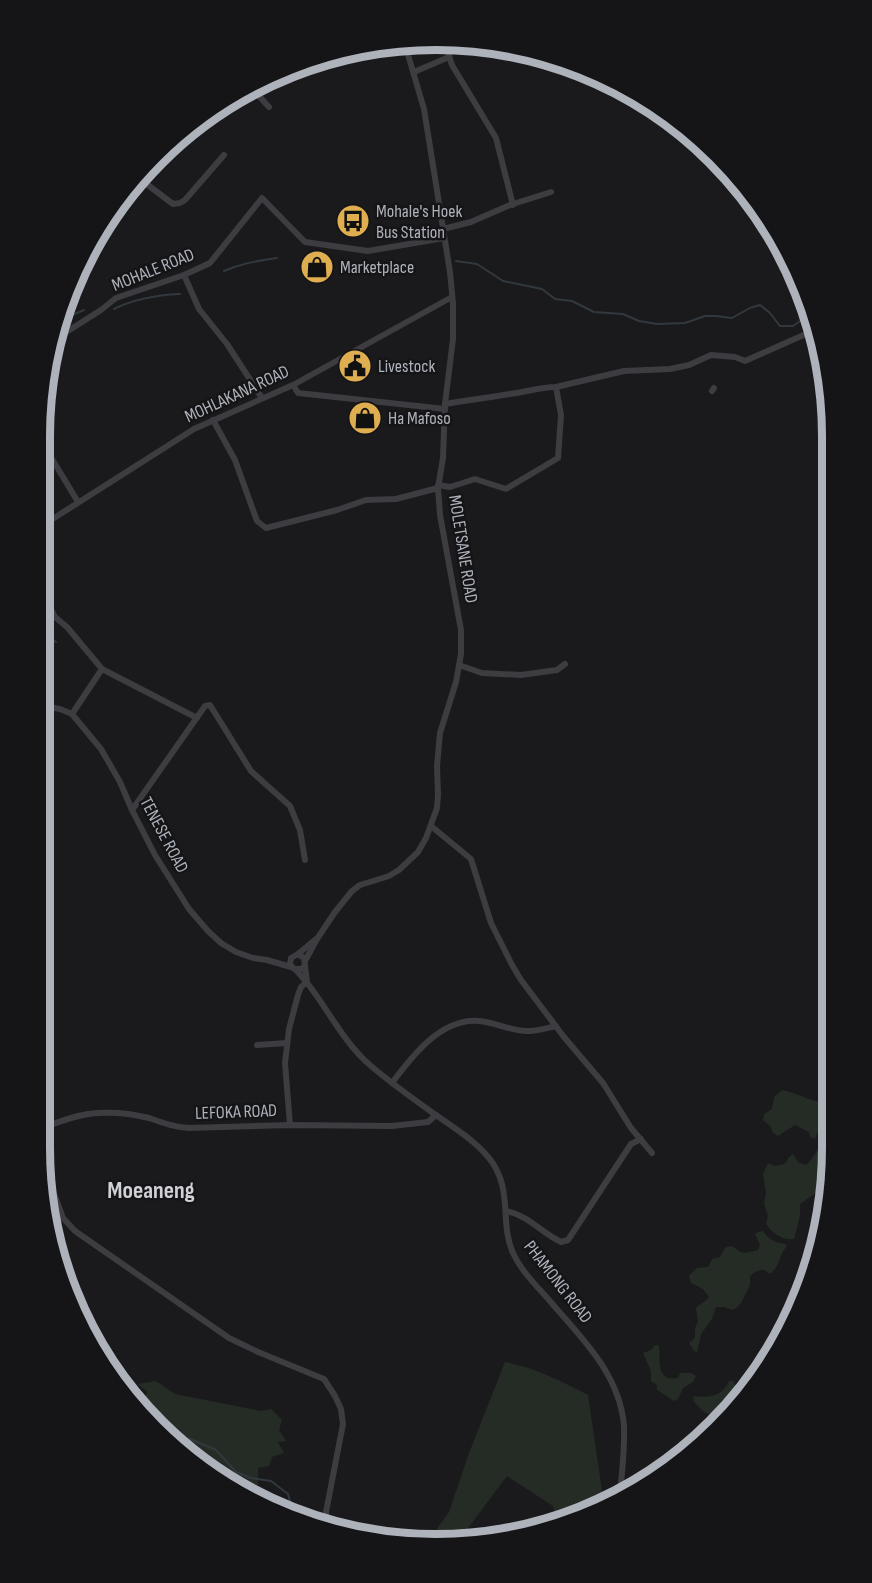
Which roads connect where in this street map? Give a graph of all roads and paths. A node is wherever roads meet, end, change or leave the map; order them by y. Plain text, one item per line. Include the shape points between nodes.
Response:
1 (407, 50) edge
2 (447, 50) edge
3 (449, 57) junction
4 (414, 72) junction
5 (257, 94) edge
6 (268, 106) dead end
7 (224, 155) dead end
8 (144, 182) edge
9 (551, 192) dead end
10 (513, 205) junction
11 (443, 229) junction
12 (444, 238) junction
13 (184, 275) junction
14 (452, 297) junction
15 (65, 330) edge
16 (808, 333) edge
17 (293, 385) junction
18 (556, 387) junction
19 (262, 398) junction
20 (445, 406) junction
21 (213, 420) junction
22 (50, 456) edge
23 (438, 486) junction
24 (78, 502) junction
25 (50, 520) edge
26 (50, 608) edge
27 (565, 664) dead end
28 (459, 665) junction
29 (102, 669) junction
30 (50, 707) edge
31 (72, 714) junction
32 (197, 718) junction
33 (132, 810) junction
34 (431, 825) junction
35 (305, 860) dead end
36 (317, 939) junction
37 (294, 956) junction
38 (278, 963) junction
39 (305, 963) junction
40 (293, 968) junction
41 (307, 982) junction
42 (556, 1026) junction
43 (287, 1042) junction
44 (257, 1045) dead end
45 (392, 1083) junction
46 (436, 1115) junction
47 (50, 1125) edge
48 (290, 1125) junction
49 (641, 1139) junction
50 (652, 1153) dead end
51 (52, 1188) edge
52 (506, 1211) junction
53 (620, 1487) edge
54 (327, 1517) edge

1 - 4 street, MOLETSANE ROAD
2 - 3 street
3 - 4 street
3 - 10 street via 496,138
4 - 11 street, MOLETSANE ROAD via 424,109
5 - 6 street
7 - 8 street via 180,203 173,204
9 - 10 street
10 - 11 street
11 - 12 street, MOLETSANE ROAD
12 - 13 street, MOHALE ROAD via 368,251 305,242 262,198 210,263
12 - 14 street, MOLETSANE ROAD
13 - 15 street, MOHALE ROAD via 116,298
13 - 19 street via 199,309
14 - 17 street, MOHLAKANA ROAD
14 - 20 street, MOLETSANE ROAD via 453,339
16 - 18 street via 745,361 711,355 690,365 624,371
17 - 19 street, MOHLAKANA ROAD
17 - 20 street via 298,393
18 - 20 street
18 - 23 street via 561,415 558,459 506,489 476,479 450,487
19 - 21 street, MOHLAKANA ROAD
20 - 23 street, MOLETSANE ROAD
21 - 23 street via 234,460 257,521 266,528 366,500 396,499
21 - 24 street, MOHLAKANA ROAD
22 - 24 street
23 - 28 street, MOLETSANE ROAD via 461,630
24 - 25 street, MOHLAKANA ROAD
26 - 29 street
27 - 28 street via 557,670 521,675 482,673
28 - 34 street, MOLETSANE ROAD via 440,733 438,795
29 - 31 street
29 - 32 street
30 - 31 street
31 - 33 street, TENESE ROAD via 101,749
32 - 33 street
32 - 35 street via 210,705 251,771 290,806 300,830
33 - 38 street, TENESE ROAD via 176,889 208,931 236,952
34 - 36 street, MOLETSANE ROAD via 408,863 388,876 356,888
34 - 42 street via 471,859 491,923 512,965
36 - 37 street, MOLETSANE ROAD
36 - 39 street, MOLETSANE ROAD
37 - 38 street
37 - 39 street via 303,956
37 - 40 street via 290,962
38 - 40 street, TENESE ROAD
39 - 40 street via 301,969
39 - 41 street, PHAMONG ROAD
40 - 41 street, PHAMONG ROAD
41 - 43 street via 298,995
41 - 45 street, PHAMONG ROAD via 357,1053
42 - 45 street via 526,1032 481,1021 458,1024 443,1030 419,1050
42 - 49 street via 603,1083
43 - 44 street
43 - 48 street
45 - 46 street, PHAMONG ROAD
46 - 48 street, LEFOKA ROAD via 428,1122 393,1126
46 - 52 street, PHAMONG ROAD via 489,1158 500,1176
47 - 48 street, LEFOKA ROAD via 73,1116 98,1113 147,1118 189,1128
49 - 50 street
49 - 52 street via 631,1144 568,1240 561,1242 528,1219
51 - 54 street via 63,1218 75,1231 229,1338 324,1379 341,1409 343,1424
52 - 53 street, PHAMONG ROAD via 509,1241 517,1260 594,1352 614,1385 624,1428

